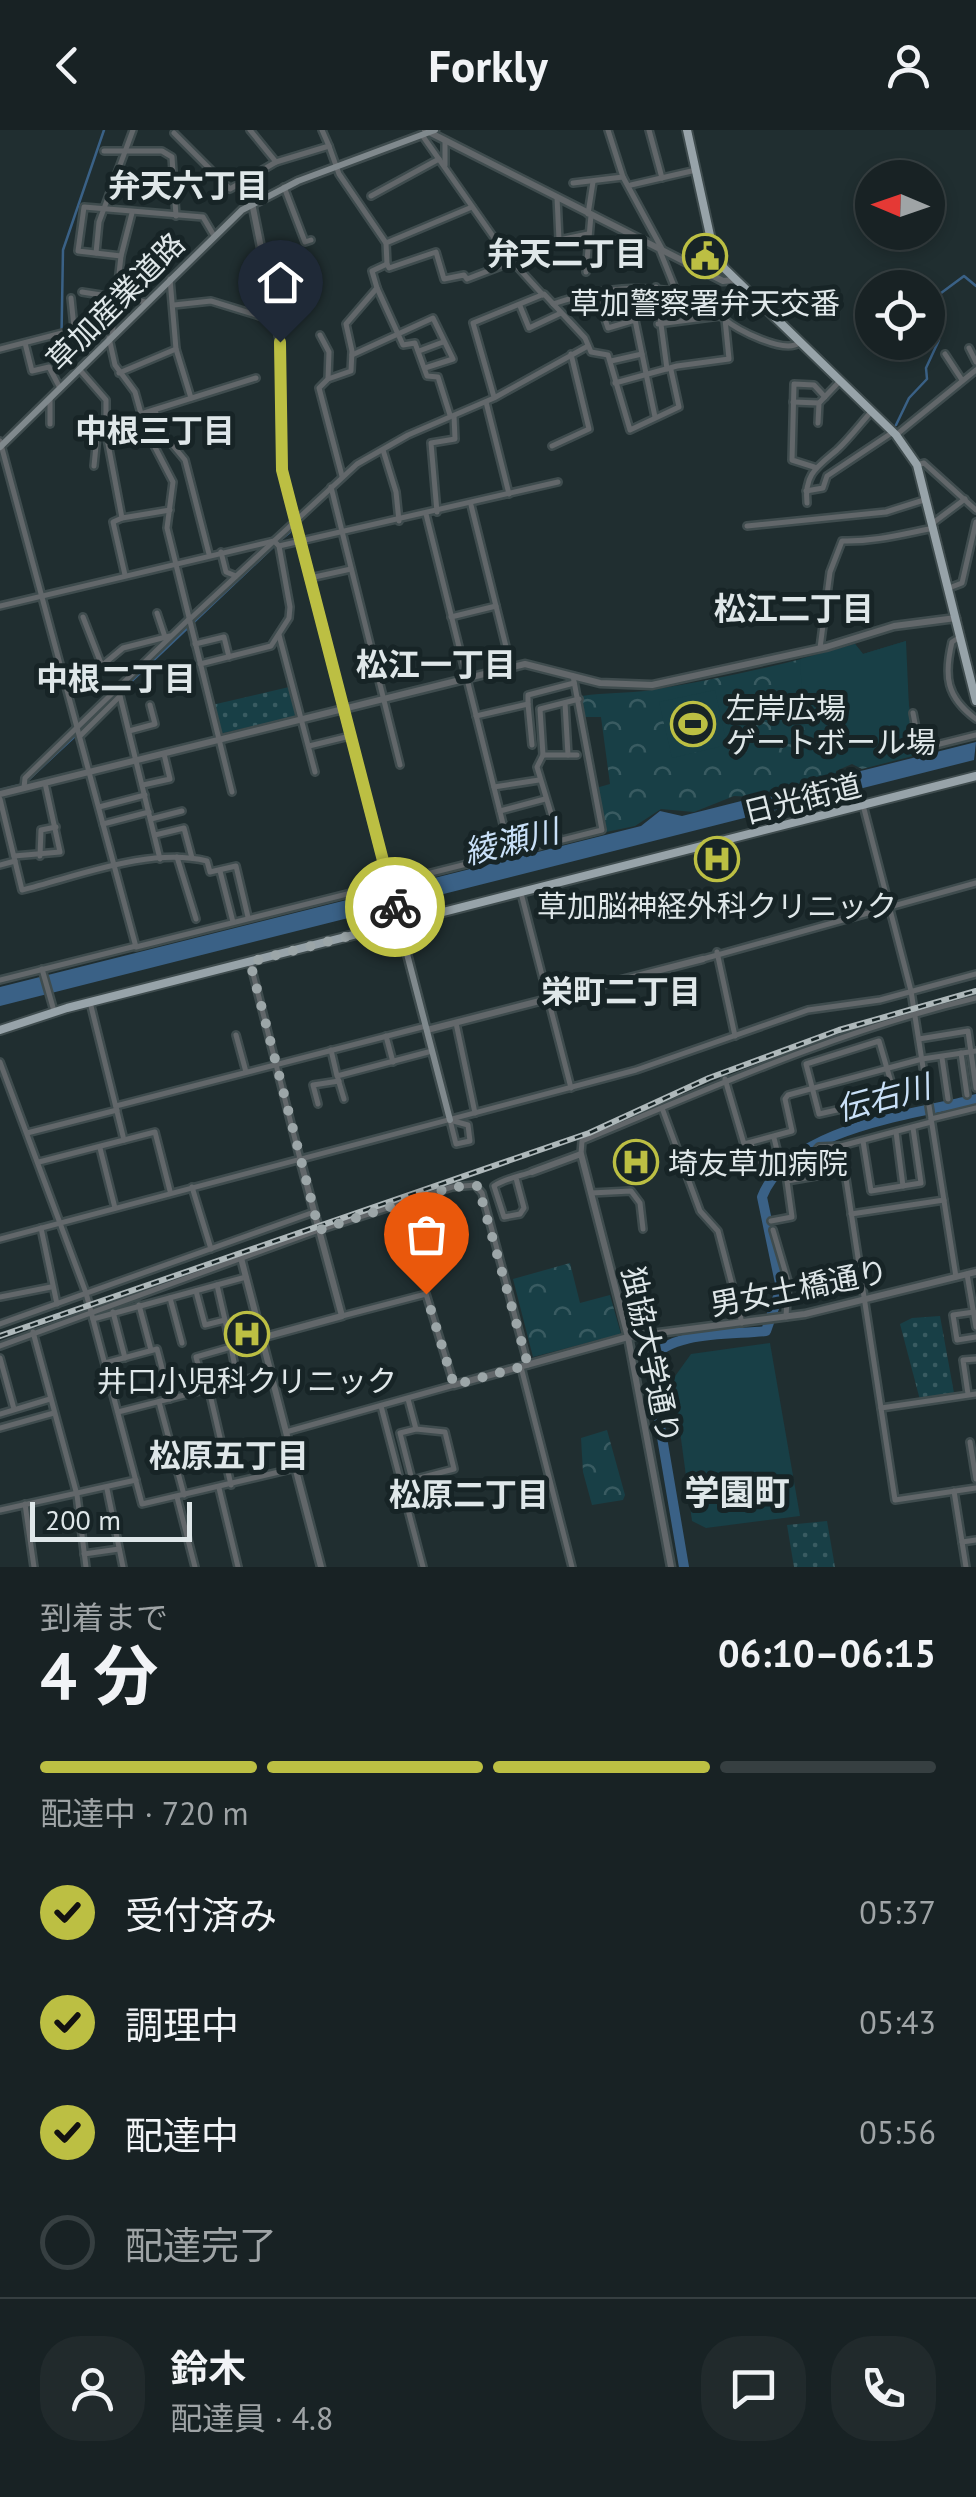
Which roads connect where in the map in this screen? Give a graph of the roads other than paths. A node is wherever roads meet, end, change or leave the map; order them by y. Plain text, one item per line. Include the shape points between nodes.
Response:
1 (134, 130) edge
2 (250, 130) edge
3 (322, 130) edge
4 (608, 130) edge
5 (649, 130) edge
6 (687, 130) edge
7 (428, 132) edge
8 (174, 133) dead end
9 (446, 140) junction
10 (329, 146) junction
11 (127, 150) junction
12 (104, 152) dead end
13 (439, 159) junction
14 (276, 162) junction
15 (336, 167) junction
16 (445, 168) junction
17 (696, 170) junction
18 (623, 177) junction
19 (662, 178) junction
20 (593, 182) junction
21 (573, 183) dead end
22 (629, 185) junction
23 (284, 187) junction
24 (371, 196) dead end
25 (556, 197) junction
26 (252, 203) junction
27 (472, 208) junction
28 (106, 212) junction
29 (132, 213) junction
30 (590, 214) junction
31 (176, 216) junction
32 (213, 234) junction
33 (588, 234) junction
34 (311, 240) dead end
35 (386, 244) junction
36 (661, 251) junction
37 (96, 253) junction
38 (121, 256) junction
39 (515, 261) junction
40 (387, 264) junction
41 (586, 272) dead end
42 (169, 278) junction
43 (733, 280) junction
44 (378, 288) junction
45 (656, 288) junction
46 (676, 291) junction
47 (82, 292) dead end
48 (596, 293) junction
49 (542, 295) junction
50 (71, 298) dead end
51 (115, 298) junction
52 (146, 302) junction
53 (174, 304) junction
54 (554, 304) junction
55 (520, 306) junction
56 (561, 313) junction
57 (723, 318) junction
58 (276, 321) junction
59 (658, 324) junction
60 (320, 336) dead end
61 (111, 337) junction
62 (398, 337) junction
63 (443, 342) junction
64 (25, 343) junction
65 (799, 343) junction
66 (588, 346) junction
67 (969, 348) dead end
68 (0, 349) edge
69 (176, 349) junction
70 (418, 351) junction
71 (571, 354) junction
72 (642, 354) junction
73 (945, 354) dead end
74 (352, 355) junction
75 (610, 361) junction
76 (976, 362) edge
77 (424, 368) junction
78 (78, 369) junction
79 (669, 370) junction
80 (976, 370) edge
81 (120, 373) junction
82 (646, 376) junction
83 (256, 378) dead end
84 (328, 379) junction
85 (962, 380) junction
86 (839, 382) junction
87 (615, 383) junction
88 (60, 388) junction
89 (825, 396) junction
90 (50, 398) junction
91 (191, 398) junction
92 (494, 398) junction
93 (486, 402) junction
94 (794, 402) junction
95 (818, 403) junction
96 (155, 410) junction
97 (870, 412) junction
98 (141, 414) junction
99 (452, 415) junction
100 (655, 417) junction
101 (818, 423) dead end
102 (50, 424) dead end
103 (894, 434) junction
104 (107, 436) junction
105 (0, 445) edge
106 (552, 446) dead end
107 (383, 450) junction
108 (916, 465) junction
109 (94, 466) dead end
110 (814, 467) junction
111 (342, 476) junction
112 (558, 482) dead end
113 (332, 487) junction
114 (806, 492) junction
115 (509, 494) junction
116 (927, 499) junction
117 (965, 499) junction
118 (471, 504) junction
119 (807, 504) dead end
120 (975, 507) edge
121 (170, 510) junction
122 (437, 512) junction
123 (426, 514) junction
124 (122, 518) junction
125 (399, 521) junction
126 (295, 522) junction
127 (976, 522) edge
128 (747, 526) dead end
129 (933, 526) junction
130 (342, 530) junction
131 (299, 538) junction
132 (276, 543) junction
133 (221, 552) junction
134 (210, 554) junction
135 (174, 562) junction
136 (352, 569) junction
137 (125, 574) junction
138 (236, 576) junction
139 (310, 578) junction
140 (948, 588) junction
141 (38, 596) junction
142 (0, 606) edge
143 (496, 606) junction
144 (157, 613) dead end
145 (83, 616) dead end
146 (451, 618) junction
147 (956, 618) junction
148 (189, 620) junction
149 (278, 634) junction
150 (168, 636) junction
151 (960, 637) junction
152 (195, 644) junction
153 (820, 648) junction
154 (229, 657) junction
155 (200, 664) junction
156 (102, 666) junction
157 (511, 667) junction
158 (466, 678) junction
159 (64, 679) junction
160 (574, 680) junction
161 (384, 699) junction
162 (579, 699) junction
163 (976, 701) edge
164 (564, 702) junction
165 (528, 704) junction
166 (150, 705) dead end
167 (343, 709) junction
168 (912, 713) dead end
169 (476, 716) junction
170 (302, 719) junction
171 (976, 719) edge
172 (77, 726) junction
173 (129, 730) junction
174 (976, 735) edge
175 (80, 736) junction
176 (350, 736) junction
177 (219, 740) junction
178 (532, 745) dead end
179 (309, 746) junction
180 (164, 754) junction
181 (543, 755) junction
182 (568, 755) junction
183 (577, 756) dead end
184 (136, 760) junction
185 (400, 765) dead end
186 (90, 772) junction
187 (314, 772) dead end
188 (976, 776) edge
189 (539, 780) junction
190 (45, 783) junction
191 (143, 785) junction
192 (24, 788) junction
193 (494, 788) junction
194 (232, 792) dead end
195 (145, 795) junction
196 (0, 797) edge
197 (546, 799) junction
198 (863, 806) junction
199 (99, 807) junction
200 (182, 811) dead end
201 (500, 811) junction
202 (150, 816) junction
203 (104, 824) junction
204 (56, 827) junction
205 (155, 835) junction
206 (559, 840) junction
207 (510, 852) junction
208 (40, 856) junction
209 (178, 856) junction
210 (15, 858) junction
211 (192, 858) junction
212 (160, 859) junction
213 (0, 864) edge
214 (115, 867) junction
215 (220, 870) junction
216 (388, 882) junction
217 (976, 883) edge
218 (521, 894) junction
219 (887, 906) junction
220 (249, 918) junction
221 (196, 919) dead end
222 (232, 922) junction
223 (399, 923) junction
224 (136, 946) junction
225 (717, 952) junction
226 (702, 959) joint
227 (250, 962) junction
228 (42, 970) junction
229 (976, 974) edge
230 (0, 980) edge
231 (912, 991) junction
232 (548, 998) junction
233 (976, 998) edge
234 (90, 1002) junction
235 (54, 1012) junction
236 (915, 1012) junction
237 (456, 1022) junction
238 (426, 1028) junction
239 (0, 1030) edge
240 (236, 1035) dead end
241 (386, 1036) junction
242 (735, 1036) junction
243 (918, 1039) junction
244 (331, 1050) junction
245 (432, 1051) junction
246 (974, 1051) edge
247 (961, 1054) junction
248 (942, 1056) junction
249 (922, 1059) junction
250 (0, 1062) edge
251 (393, 1062) junction
252 (276, 1065) junction
253 (887, 1069) junction
254 (246, 1072) junction
255 (338, 1078) junction
256 (725, 1078) junction
257 (571, 1088) junction
258 (812, 1088) junction
259 (976, 1088) edge
260 (926, 1090) junction
261 (967, 1095) dead end
262 (894, 1096) junction
263 (344, 1099) dead end
264 (948, 1099) dead end
265 (318, 1104) dead end
266 (662, 1106) junction
267 (116, 1108) junction
268 (976, 1108) edge
269 (476, 1112) junction
270 (931, 1120) junction
271 (454, 1123) junction
272 (913, 1128) junction
273 (896, 1132) junction
274 (27, 1133) junction
275 (774, 1138) junction
276 (124, 1140) junction
277 (863, 1140) junction
278 (751, 1143) junction
279 (100, 1146) junction
280 (840, 1146) junction
281 (580, 1154) junction
282 (300, 1160) junction
283 (38, 1162) junction
284 (804, 1164) dead end
285 (844, 1171) junction
286 (532, 1172) junction
287 (516, 1178) junction
288 (903, 1186) junction
289 (192, 1188) junction
290 (520, 1191) junction
291 (171, 1192) junction
292 (591, 1193) junction
293 (944, 1200) junction
294 (116, 1208) junction
295 (314, 1212) junction
296 (851, 1214) junction
297 (770, 1221) dead end
298 (60, 1222) junction
299 (41, 1227) junction
300 (643, 1228) dead end
301 (319, 1230) junction
302 (773, 1230) dead end
303 (0, 1239) edge
304 (211, 1249) junction
305 (240, 1258) junction
306 (972, 1273) edge
307 (246, 1277) junction
308 (956, 1277) junction
309 (217, 1285) junction
310 (51, 1287) junction
311 (196, 1291) junction
312 (86, 1293) junction
313 (0, 1297) edge
314 (170, 1298) junction
315 (864, 1300) junction
316 (57, 1304) junction
317 (140, 1305) junction
318 (113, 1312) junction
319 (974, 1312) junction
320 (92, 1315) junction
321 (342, 1316) junction
322 (784, 1318) junction
323 (225, 1320) junction
324 (257, 1321) junction
325 (742, 1323) junction
326 (0, 1324) edge
327 (976, 1324) edge
328 (227, 1329) junction
329 (33, 1332) junction
330 (628, 1337) junction
331 (262, 1338) junction
332 (976, 1338) edge
333 (182, 1343) dead end
334 (0, 1346) edge
335 (231, 1347) junction
336 (152, 1350) junction
337 (0, 1358) edge
338 (125, 1358) junction
339 (976, 1359) edge
340 (105, 1362) junction
341 (524, 1366) junction
342 (270, 1373) junction
343 (238, 1382) junction
344 (454, 1385) junction
345 (207, 1390) junction
346 (976, 1394) edge
347 (968, 1395) junction
348 (50, 1398) junction
349 (170, 1398) junction
350 (408, 1399) junction
351 (159, 1401) junction
352 (381, 1406) junction
353 (881, 1408) junction
354 (14, 1410) junction
355 (54, 1412) junction
356 (118, 1412) junction
357 (0, 1414) edge
358 (0, 1428) edge
359 (416, 1429) junction
360 (286, 1432) junction
361 (970, 1442) dead end
362 (296, 1468) junction
363 (976, 1479) edge
364 (136, 1480) junction
365 (231, 1484) junction
366 (107, 1488) junction
367 (218, 1488) junction
368 (976, 1488) edge
369 (954, 1492) junction
370 (77, 1494) junction
371 (180, 1496) junction
372 (25, 1504) junction
373 (0, 1510) edge
374 (976, 1540) edge
375 (962, 1542) junction
376 (120, 1549) junction
377 (84, 1554) junction
378 (319, 1566) edge
379 (34, 1567) edge
380 (86, 1567) edge
381 (123, 1567) edge
382 (194, 1567) edge
383 (238, 1567) edge
384 (423, 1567) edge
385 (572, 1567) edge
386 (670, 1567) edge
387 (966, 1567) edge

1 - 11 street
2 - 14 street
3 - 10 street
4 - 18 street
5 - 19 street
6 - 17 main road
7 - 9 street
7 - 13 street
7 - 15 main road, 草加産業道路
8 - 14 street via 230,188
9 - 16 street
9 - 25 street
10 - 14 street
10 - 15 street
11 - 12 street
11 - 28 street
11 - 31 street via 162,150 172,157
13 - 16 street
13 - 24 street
15 - 23 main road, 草加産業道路
15 - 35 street
16 - 27 street
17 - 19 street
17 - 43 main road via 712,240
18 - 20 street
18 - 22 street
19 - 22 street
20 - 21 street
20 - 30 street
22 - 36 street
23 - 26 main road, 草加産業道路
23 - 34 street via 305,242
25 - 30 street
25 - 33 street via 558,240
26 - 32 main road, 草加産業道路
26 - 58 street
27 - 35 street
27 - 39 street
28 - 29 street
28 - 37 street
28 - 37 street via 84,206 80,215 78,251
29 - 31 street
29 - 38 street
30 - 33 street
30 - 36 street
31 - 32 street via 203,217
32 - 42 main road, 草加産業道路
33 - 41 street
35 - 40 street
36 - 43 street via 723,282
36 - 46 street
37 - 38 street
38 - 51 street
39 - 40 street via 467,279 444,279 436,252
39 - 49 street
40 - 44 street via 372,271
42 - 52 main road, 草加産業道路
42 - 53 street
43 - 65 main road
44 - 62 street
44 - 74 street via 346,324
45 - 46 street
45 - 48 street via 617,286
45 - 59 street
46 - 57 street via 710,296
47 - 51 street
48 - 54 street
48 - 72 street via 608,328 634,320
49 - 54 street
49 - 55 street
50 - 64 street via 75,337 62,333
51 - 52 street
51 - 61 street
52 - 61 main road, 草加産業道路
53 - 58 street via 211,301
53 - 69 street
54 - 56 street
55 - 56 street via 529,328
55 - 92 street via 473,324
56 - 66 street
57 - 59 street
57 - 65 street via 787,347
57 - 79 street via 729,360
58 - 126 street via 280,457
59 - 79 street
60 - 84 street
61 - 78 main road, 草加産業道路
61 - 81 street
62 - 63 street via 433,318
62 - 70 street
62 - 74 street
63 - 70 street
63 - 77 street via 452,360
64 - 68 street
64 - 88 street via 32,371 49,367
65 - 86 main road
66 - 71 street
66 - 75 street
67 - 76 street
69 - 81 street
69 - 91 street
70 - 77 street
71 - 92 street
71 - 106 street via 590,429
72 - 75 street
72 - 82 street
73 - 85 street
74 - 84 street via 350,372
75 - 87 street
77 - 99 street via 438,378
78 - 88 main road, 草加産業道路
78 - 104 street via 106,400
79 - 82 street
79 - 100 street via 681,404
80 - 85 street
81 - 98 street
82 - 87 street
82 - 100 street
83 - 91 street
84 - 111 street via 320,388
85 - 103 street
86 - 89 street
86 - 97 main road
87 - 100 street via 630,430
88 - 90 main road, 草加産業道路
89 - 94 street via 814,385 794,384
89 - 95 street
90 - 102 street
90 - 105 main road, 草加産業道路
91 - 96 street
92 - 93 street
93 - 99 street
93 - 115 street
94 - 95 street
94 - 110 street via 792,460
95 - 101 street
96 - 98 street
96 - 134 street via 185,460
97 - 103 main road
97 - 110 street
98 - 121 street via 174,482
99 - 107 street
99 - 122 street via 455,438 430,443
103 - 108 main road
103 - 114 street via 827,476 824,488
104 - 109 street via 97,436
104 - 124 street
105 - 141 street
107 - 111 street
107 - 125 street
108 - 116 main road
108 - 117 street via 924,463
110 - 114 street
111 - 113 street
112 - 115 street
113 - 126 street
113 - 130 street
114 - 119 street
115 - 118 street
116 - 128 street via 886,512
116 - 129 main road
117 - 120 street
117 - 129 street
118 - 122 street
118 - 143 street
121 - 124 street
121 - 135 street via 166,528
122 - 123 street
123 - 125 street
123 - 146 street
124 - 137 street via 113,522
125 - 130 street
126 - 131 street
126 - 132 street
127 - 140 street via 962,583
129 - 140 main road
129 - 153 street via 869,543 842,540 830,572
130 - 131 street
130 - 136 street
131 - 132 street
131 - 139 street
132 - 133 street
132 - 138 street
132 - 149 street via 290,607
133 - 134 street
133 - 138 street via 226,572
134 - 135 street
135 - 137 street
135 - 148 street
136 - 139 street
136 - 161 street
137 - 141 street
138 - 148 street
139 - 167 street
140 - 147 main road
141 - 142 street
141 - 159 street
143 - 146 street
143 - 157 street
144 - 150 street
145 - 156 street
146 - 158 street
147 - 151 main road
147 - 153 street via 894,626
148 - 150 street
148 - 152 street
149 - 154 street via 271,646
149 - 170 street
150 - 156 street via 123,648
150 - 172 street
151 - 163 main road
151 - 171 street via 952,642 945,679
152 - 154 street via 224,637
152 - 155 street
153 - 160 street via 652,685
154 - 155 street
155 - 177 street
156 - 159 street
157 - 158 street
157 - 160 street via 529,664
158 - 161 street
158 - 169 street
159 - 172 street
160 - 162 street
160 - 165 street via 528,695
161 - 167 street
161 - 185 street
162 - 164 street
162 - 206 street via 602,830
164 - 181 street via 540,709
164 - 182 street
165 - 169 street
165 - 178 street
166 - 173 street via 155,724
167 - 170 street
167 - 176 street
168 - 174 street via 918,749
169 - 193 street
170 - 177 street
170 - 179 street
172 - 175 street
172 - 192 street via 24,778
173 - 175 street via 120,696
173 - 184 street
175 - 186 street
176 - 179 street
176 - 216 street
177 - 180 street
177 - 194 street
179 - 187 street
180 - 184 street
180 - 191 street via 170,778
181 - 182 street
181 - 189 street
182 - 183 street
184 - 186 street
184 - 191 street
186 - 190 street
186 - 199 street
188 - 198 main road, 日光街道
189 - 193 street
189 - 197 street
190 - 192 street
190 - 204 street
191 - 195 street
192 - 196 street
193 - 201 street
195 - 199 street
195 - 202 street
196 - 210 street
197 - 201 street
197 - 206 street
198 - 218 main road, 日光街道
198 - 219 street
199 - 203 street
200 - 202 street
201 - 207 street
202 - 203 street
202 - 205 street
203 - 214 street
204 - 208 street via 41,830
204 - 208 street via 60,852
205 - 211 street via 184,828
205 - 212 street
206 - 207 street
207 - 216 street
208 - 210 street
209 - 211 street
209 - 212 street
209 - 221 street
210 - 213 street
210 - 214 street via 22,890
211 - 215 street via 207,861 210,872
212 - 214 street
214 - 224 street
215 - 220 street via 236,866
215 - 222 street
216 - 220 street
216 - 223 street
217 - 219 street
218 - 223 main road, 日光街道
218 - 232 street
219 - 225 street
219 - 231 street
220 - 222 street
222 - 224 street
223 - 227 main road, 日光街道
223 - 238 main road
224 - 228 street
225 - 226 street
225 - 242 street
226 - 232 street
227 - 234 main road, 日光街道
227 - 252 street
228 - 230 street
228 - 235 street
229 - 231 street
231 - 236 street
231 - 242 street via 808,1010
232 - 237 street
232 - 257 street
233 - 236 street
234 - 235 main road, 日光街道
234 - 267 street
235 - 239 main road, 日光街道
236 - 243 street
236 - 256 street
237 - 238 street
237 - 269 street
238 - 241 street
238 - 245 main road
240 - 254 street
241 - 244 street
241 - 251 street
242 - 257 street
243 - 246 street via 968,1031
243 - 249 street
244 - 252 street
244 - 255 street
245 - 251 street
245 - 271 main road
246 - 247 street
246 - 259 street
247 - 248 street
247 - 261 street
248 - 249 street
248 - 264 street
249 - 253 street
249 - 260 street
250 - 274 street
251 - 255 street
252 - 254 street
252 - 282 street
253 - 258 street
253 - 258 street via 879,1040 806,1064
253 - 262 street
254 - 267 street
255 - 263 street
255 - 265 street via 314,1085
256 - 266 street
256 - 278 street via 744,1144
257 - 269 street
258 - 262 street via 819,1114
258 - 275 street via 785,1096 793,1128
260 - 262 street
260 - 270 street
266 - 281 street via 582,1141
266 - 325 street via 700,1211 718,1231
267 - 274 street
267 - 276 street
268 - 270 street
269 - 271 street
270 - 272 street
270 - 293 street
271 - 271 street via 456,1144 470,1140 468,1125
271 - 282 street
272 - 273 street
272 - 288 street via 921,1183
273 - 277 street
273 - 288 street
274 - 283 street
275 - 278 street
275 - 278 street via 780,1158 759,1170
276 - 279 street
276 - 291 street via 155,1132
277 - 280 street
277 - 288 street via 871,1191
279 - 283 street
279 - 294 street
280 - 284 street via 819,1147
280 - 285 street
281 - 286 street
281 - 292 street, 独協大学通り
282 - 289 street
282 - 295 street
283 - 298 street
285 - 296 street
285 - 297 street via 788,1181 792,1217
286 - 287 street
286 - 290 street
287 - 290 street
287 - 290 street via 494,1186 501,1214 522,1212
289 - 291 street
289 - 304 street
291 - 294 street
292 - 300 street via 631,1191
292 - 330 street, 独協大学通り
293 - 296 street
293 - 308 street
294 - 298 street
295 - 301 street
295 - 304 street
296 - 315 street
298 - 299 street
298 - 312 street
299 - 303 street
299 - 310 street
301 - 305 street
301 - 321 street
301 - 341 street via 452,1187 478,1186
302 - 322 street via 788,1280
304 - 312 street
305 - 307 street
305 - 320 street
306 - 308 street, 男女土橋通り
306 - 319 street
307 - 309 street
307 - 324 street
308 - 315 street, 男女土橋通り
309 - 311 street
309 - 323 street
310 - 313 street
310 - 316 street
311 - 314 street
311 - 323 street via 205,1325
312 - 316 street
312 - 320 street
314 - 317 street
314 - 333 street
315 - 322 street, 男女土橋通り
315 - 353 street
316 - 326 street
317 - 318 street
317 - 336 street
318 - 320 street
318 - 338 street
319 - 327 street
319 - 332 street via 954,1315 958,1340
320 - 329 street
320 - 340 street
321 - 331 street
321 - 344 street via 426,1294
322 - 325 street, 男女土橋通り
323 - 328 street
324 - 328 street
324 - 331 street
325 - 330 street, 男女土橋通り
328 - 335 street
329 - 334 street
329 - 348 street
330 - 341 street, 男女土橋通り
330 - 386 street, 独協大学通り
331 - 342 street
335 - 343 street
335 - 345 street via 196,1357
336 - 338 street
336 - 349 street via 157,1349
337 - 354 street
338 - 340 street
339 - 347 street via 963,1360
340 - 356 street
341 - 344 street, 男女土橋通り
341 - 385 street
342 - 343 street
342 - 360 street
343 - 345 street
344 - 350 street
345 - 349 street
345 - 365 street
346 - 347 street
347 - 353 street
348 - 354 street
348 - 355 street
349 - 351 street
350 - 352 street
350 - 359 street
351 - 356 street
351 - 371 street
352 - 360 street
352 - 384 street
353 - 369 street via 894,1500
354 - 357 street
355 - 358 street
355 - 370 street
356 - 364 street
359 - 359 street via 400,1434 412,1480 454,1469 445,1432
360 - 362 street
361 - 363 street
362 - 365 street
362 - 378 street
364 - 366 street
364 - 371 street via 142,1504
365 - 367 street
366 - 370 street
366 - 376 street
367 - 371 street
367 - 383 street
368 - 369 street
369 - 375 street
370 - 372 street
370 - 377 street
371 - 382 street
372 - 373 street
372 - 379 street
374 - 375 street
375 - 387 street
376 - 377 street
376 - 381 street
377 - 380 street

